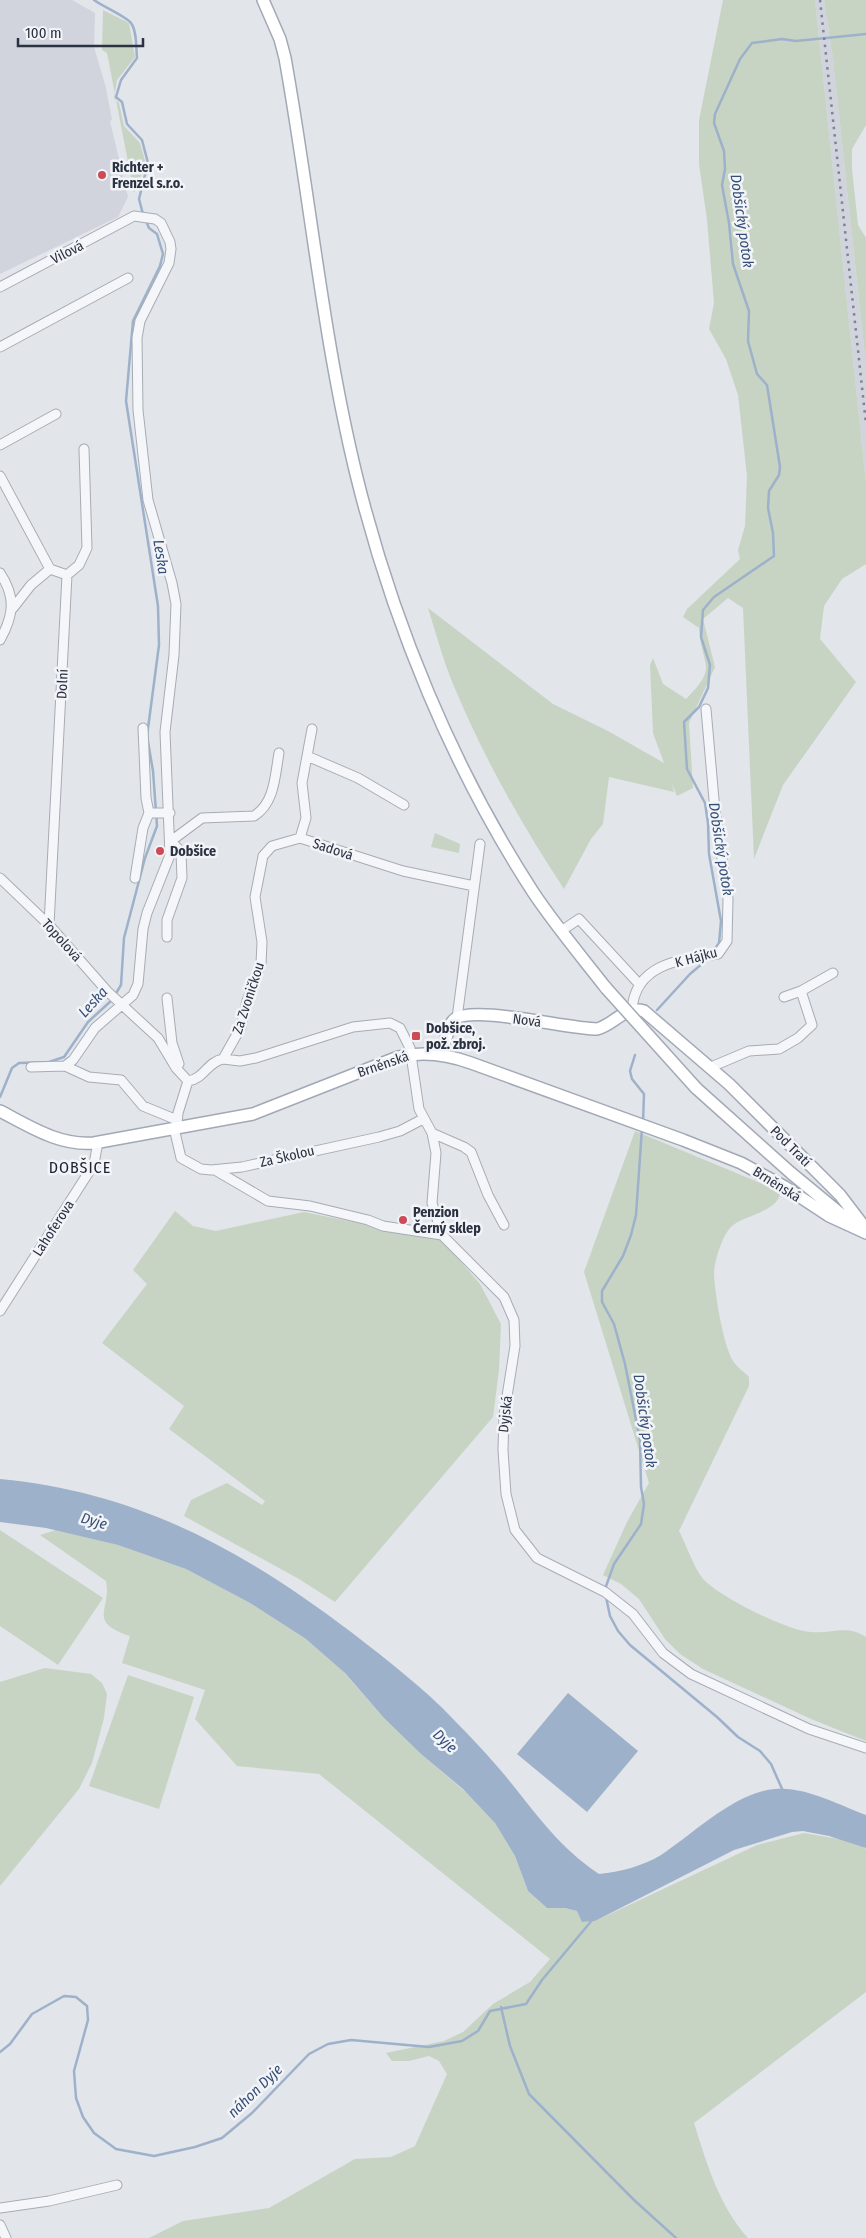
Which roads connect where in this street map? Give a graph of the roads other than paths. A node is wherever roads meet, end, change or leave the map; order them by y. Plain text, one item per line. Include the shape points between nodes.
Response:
1 (263, 0) edge
2 (128, 278) dead end
3 (0, 287) edge
4 (0, 347) edge
5 (56, 414) dead end
6 (0, 445) edge
7 (84, 449) dead end
8 (0, 476) edge
9 (50, 569) junction
10 (0, 573) edge
11 (67, 575) junction
12 (9, 586) junction
13 (26, 591) junction
14 (13, 608) junction
15 (0, 640) edge
16 (706, 708) dead end
17 (143, 728) dead end
18 (312, 729) dead end
19 (280, 753) dead end
20 (307, 756) junction
21 (404, 805) dead end
22 (158, 813) junction
23 (300, 838) junction
24 (171, 841) junction
25 (480, 844) dead end
26 (0, 878) edge
27 (135, 878) dead end
28 (474, 886) junction
29 (49, 925) junction
30 (561, 931) junction
31 (167, 937) dead end
32 (833, 973) dead end
33 (640, 984) junction
34 (801, 991) junction
35 (784, 997) dead end
36 (117, 998) junction
37 (167, 998) dead end
38 (632, 1010) junction
39 (457, 1018) junction
40 (411, 1054) junction
41 (442, 1055) junction
42 (223, 1059) junction
43 (707, 1063) junction
44 (66, 1066) junction
45 (31, 1067) dead end
46 (179, 1071) junction
47 (188, 1081) junction
48 (0, 1111) edge
49 (423, 1119) junction
50 (176, 1125) junction
51 (432, 1133) junction
52 (98, 1142) junction
53 (215, 1170) junction
54 (785, 1186) junction
55 (832, 1207) junction
56 (504, 1225) dead end
57 (866, 1232) edge
58 (442, 1235) junction
59 (0, 1311) edge
60 (866, 1748) edge
61 (117, 2185) dead end
62 (0, 2208) edge
63 (0, 2225) edge
64 (6, 2238) edge

1 - 30 main road via 285,58 334,362 357,478 389,588 419,669 453,746 513,858
2 - 4 street
3 - 22 street, Vilová via 136,217 155,219 168,236 171,249 169,263 138,329 138,410 148,500 176,604
5 - 6 street
7 - 11 street via 87,548 79,565
8 - 9 street
9 - 11 street
9 - 13 street
10 - 12 street
11 - 29 street, Dolní
12 - 13 street
12 - 14 street
13 - 14 street
14 - 15 street
16 - 33 street, K Hájku via 715,811 728,899 727,941 718,954 658,967
17 - 22 street via 146,798
18 - 20 street, Sadová
19 - 24 street via 272,793 261,812 254,816 202,818
20 - 21 street via 358,778
20 - 23 street, Sadová via 302,783 306,818
22 - 24 street
22 - 27 street via 143,828
23 - 28 street, Sadová via 403,871
23 - 42 street, Za Zvoničkou via 272,846 263,856 255,897 262,942 261,964 241,1027
24 - 31 street via 181,852 182,878 167,920
24 - 36 street via 170,855 143,929 138,984 134,995
25 - 28 street
26 - 29 street, Topolová
28 - 39 street
29 - 36 street, Topolová
30 - 33 street via 579,918
30 - 55 main road, bridge via 606,988 696,1088 740,1130
32 - 34 street
33 - 38 street, K Hájku
34 - 35 street
34 - 43 street via 812,1025 798,1038 779,1049 749,1051
36 - 44 street
36 - 46 street, Topolová via 158,1038
37 - 46 street
38 - 39 main road, Nová via 597,1028 485,1015
38 - 43 main road, Pod Tratí via 652,1016
39 - 41 main road via 451,1025
40 - 41 main road, Brněnská
40 - 42 street, Dyjská via 406,1038 397,1025 390,1022 340,1030 256,1058 240,1061
40 - 49 street, Dyjská
40 - 50 main road, Brněnská via 268,1109 227,1120
41 - 54 main road, Brněnská via 666,1133 741,1163
42 - 47 street, Za Zvoničkou via 211,1063 198,1078
43 - 57 main road, Pod Tratí via 854,1210
44 - 45 street
44 - 50 street via 89,1077 120,1080 143,1106
46 - 47 street, Topolová
47 - 50 street
48 - 52 main road, Brněnská via 58,1139
49 - 51 street, Dyjská
49 - 53 street, Za Školou via 379,1137
50 - 52 main road, Brněnská
50 - 53 street, Za Školou via 177,1151 183,1160 204,1170
51 - 56 street via 471,1152
51 - 58 street, Dyjská via 436,1154 432,1203
52 - 59 street, Lahoferova via 94,1164
53 - 58 street via 268,1200 310,1206 383,1226
54 - 55 main road
54 - 57 main road, Brněnská via 829,1216
55 - 57 main road
58 - 60 street, Dyjská via 504,1297 514,1320 515,1346 504,1415 506,1494 515,1530 537,1558 605,1592 633,1614 663,1654 691,1674 809,1729
61 - 62 street via 50,2201
63 - 64 street

